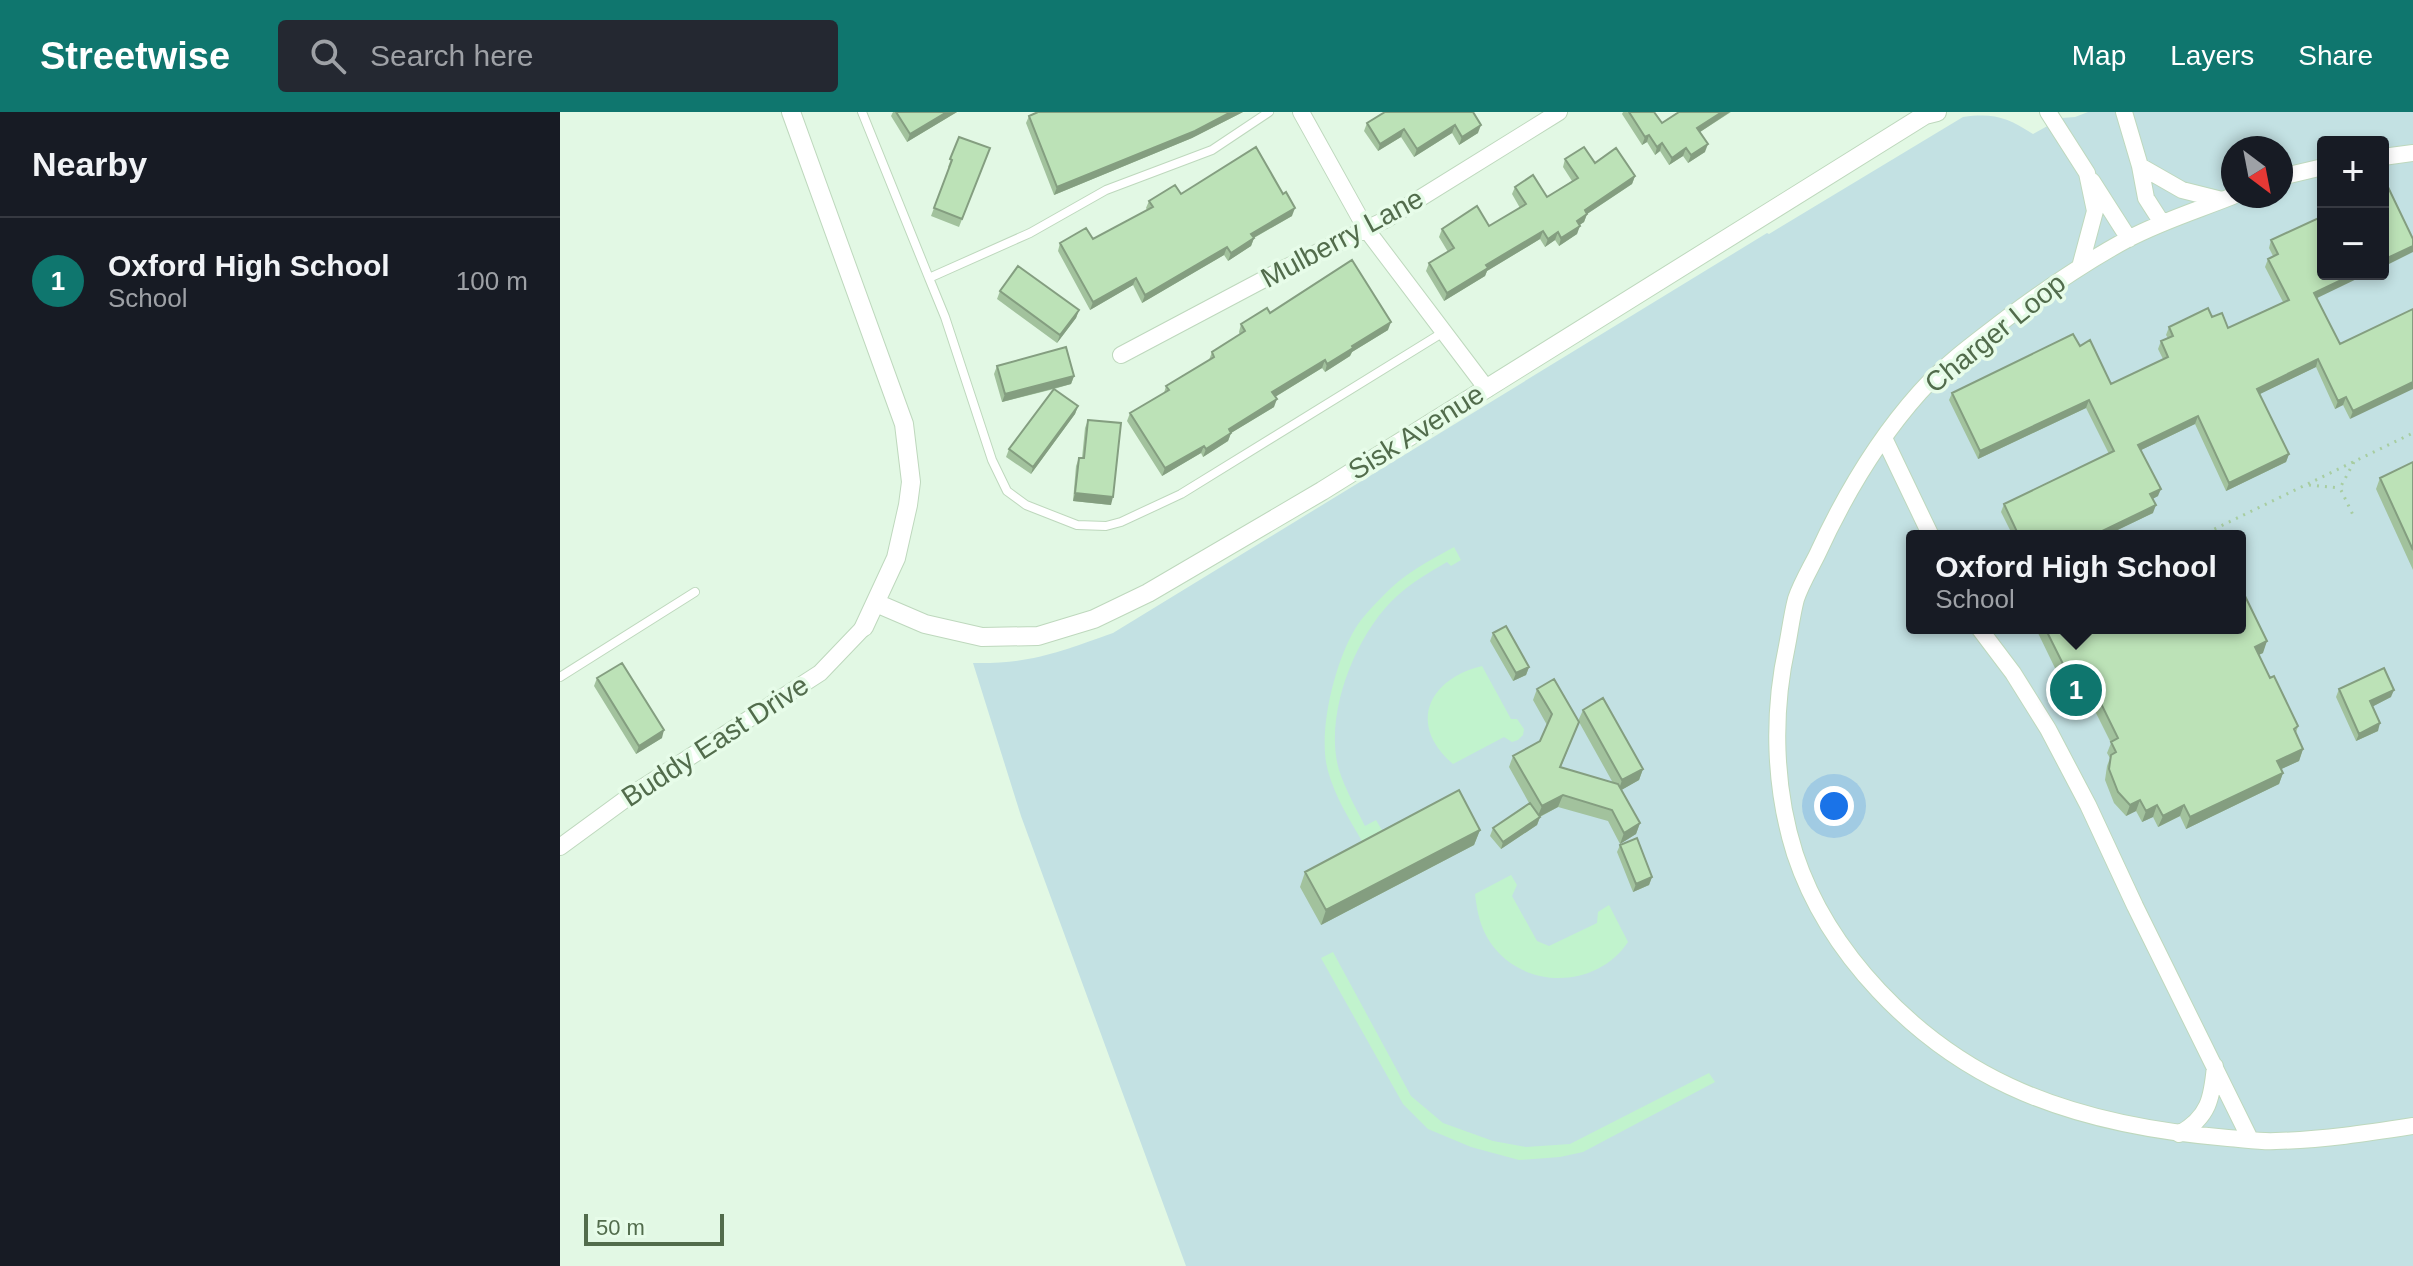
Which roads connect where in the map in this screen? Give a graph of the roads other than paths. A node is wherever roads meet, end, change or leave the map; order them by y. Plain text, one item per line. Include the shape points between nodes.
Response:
1 (791, 112) edge
2 (862, 112) edge
3 (1269, 112) edge
4 (1301, 112) edge
5 (1559, 112) edge
6 (2048, 112) edge
7 (2124, 112) edge
8 (1930, 113) edge
9 (2413, 153) edge
10 (2389, 156) edge
11 (2140, 166) junction
12 (2317, 168) edge
13 (2087, 173) junction
14 (2293, 174) edge
15 (2221, 197) edge
16 (2221, 201) edge
17 (2162, 223) junction
18 (1366, 229) junction
19 (2129, 239) junction
20 (2080, 267) junction
21 (929, 278) junction
22 (1442, 333) junction
23 (1121, 355) dead end
24 (1487, 389) junction
25 (1884, 438) junction
26 (1928, 530) edge
27 (695, 592) dead end
28 (876, 603) junction
29 (864, 627) joint
30 (1984, 634) edge
31 (560, 677) edge
32 (560, 847) edge
33 (2215, 1065) junction
34 (2413, 1126) edge
35 (2179, 1134) junction
36 (2250, 1139) junction

1 - 28 street via 904,424 911,482 908,505 896,558
2 - 21 lane
3 - 21 lane via 1212,150 1106,190 1030,233
4 - 18 street
5 - 18 street, Mulberry Lane
6 - 13 street
7 - 11 street
8 - 24 street, Sisk Avenue
9 - 10 street
11 - 15 street via 2182,190
11 - 17 street via 2146,198
12 - 14 street
13 - 19 street
13 - 20 street via 2095,211
16 - 17 street, Charger Loop
17 - 19 street, Charger Loop
18 - 22 street
18 - 23 street, Mulberry Lane
19 - 20 street, Charger Loop
20 - 25 street, Charger Loop via 1971,345 1922,390
21 - 22 lane via 1007,491 1026,505 1077,525 1121,522 1181,494
22 - 24 street
24 - 28 street, Sisk Avenue via 1148,593 1094,619 1038,636 982,637 925,624
25 - 26 street
25 - 35 street, Charger Loop via 1839,507 1797,598 1781,674 1777,740 1796,856 1824,917 1857,966 1943,1049 2010,1087 2092,1116
27 - 31 lane
28 - 29 street
29 - 32 street, Buddy East Drive via 820,673
30 - 33 street via 2064,760
33 - 35 street via 2207,1107 2196,1124
33 - 36 street
34 - 36 street, Charger Loop via 2338,1138
35 - 36 street, Charger Loop

